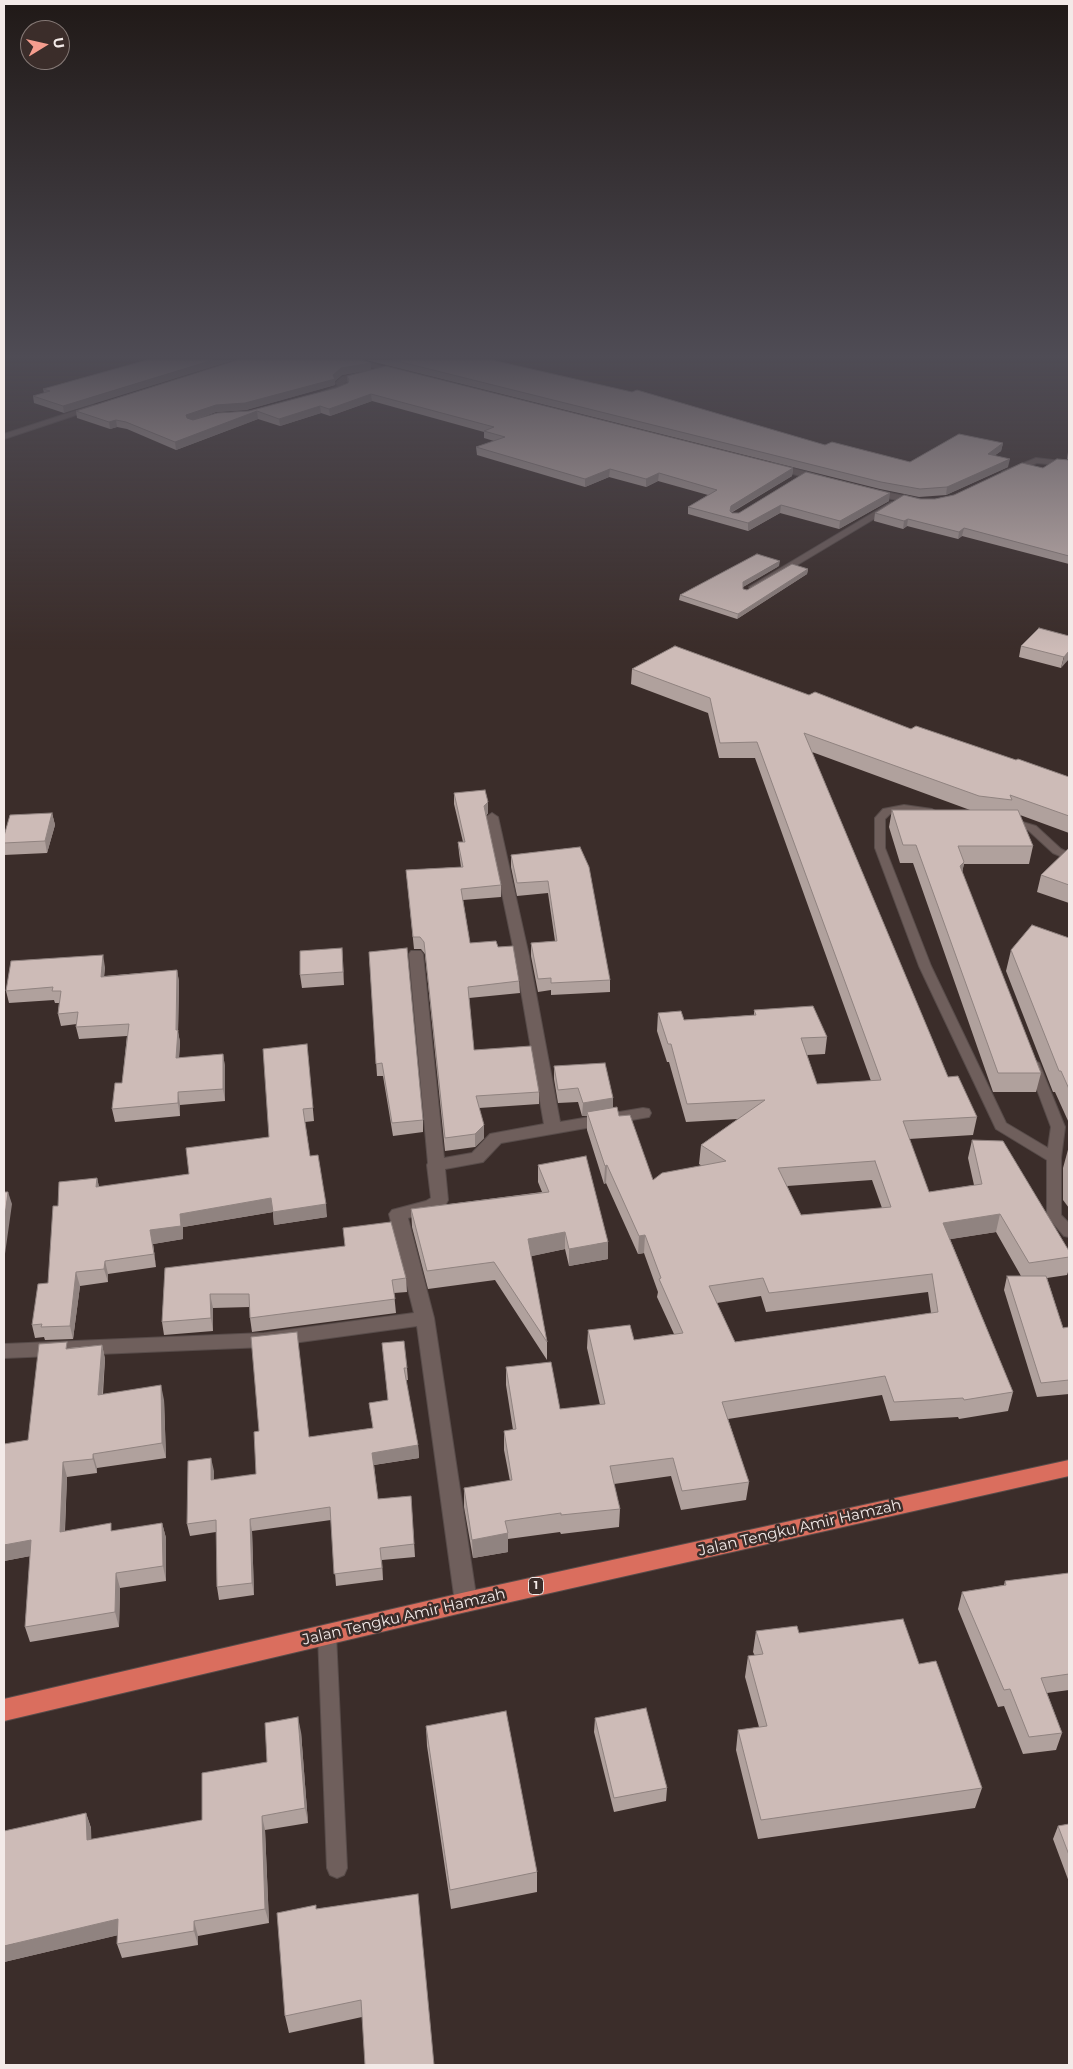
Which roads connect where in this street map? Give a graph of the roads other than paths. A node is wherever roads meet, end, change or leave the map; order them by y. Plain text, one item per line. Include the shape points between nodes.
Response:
1 (767, 464) edge
2 (1069, 464) edge
3 (805, 474) junction
4 (998, 476) edge
5 (833, 481) edge
6 (790, 484) edge
7 (861, 489) edge
8 (903, 498) junction
9 (926, 502) edge
10 (747, 591) edge
11 (943, 813) edge
12 (492, 817) dead end
13 (992, 819) edge
14 (1069, 857) edge
15 (416, 954) dead end
16 (1030, 1055) edge
17 (642, 1114) dead end
18 (553, 1129) junction
19 (1054, 1158) junction
20 (435, 1165) junction
21 (1069, 1232) edge
22 (424, 1318) junction
23 (4, 1351) edge
24 (1069, 1468) edge
25 (466, 1602) junction
26 (326, 1634) junction
27 (4, 1710) edge
28 (337, 1868) dead end

1 - 3 street
2 - 4 street via 1033,460
3 - 5 street
3 - 6 street
7 - 8 street
8 - 9 street
8 - 10 street
11 - 19 lane via 904,808 887,811 880,818 880,848 925,966 1001,1126
12 - 18 street via 522,956
13 - 14 lane via 1014,821 1032,828 1057,851
15 - 20 street
16 - 19 lane via 1058,1127
17 - 18 street
18 - 20 street via 496,1138 477,1158
19 - 21 lane via 1054,1216
20 - 22 street via 440,1200 431,1206 398,1214
22 - 23 street via 264,1340
22 - 25 street
24 - 25 highway, Jalan Tengku Amir Hamzah / 1
25 - 26 highway, Jalan Tengku Amir Hamzah / 1
26 - 27 highway, Jalan Tengku Amir Hamzah / 1
26 - 28 lane

